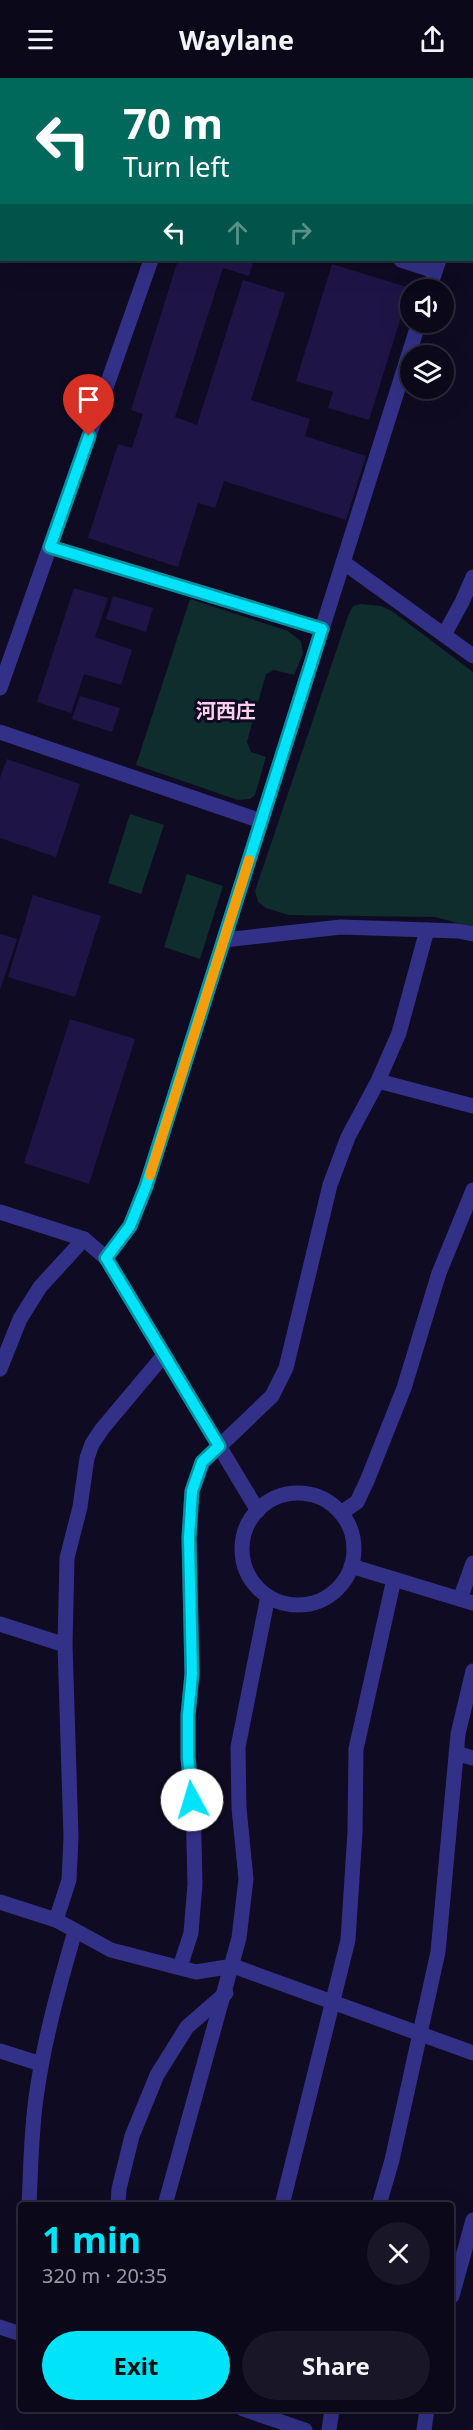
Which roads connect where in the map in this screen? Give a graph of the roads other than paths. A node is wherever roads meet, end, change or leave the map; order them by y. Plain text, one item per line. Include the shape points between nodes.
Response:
1 (152, 261) edge
2 (409, 261) edge
3 (437, 265) edge
4 (416, 333) edge
5 (50, 547) junction
6 (344, 562) junction
7 (473, 577) edge
8 (322, 629) junction
9 (444, 635) junction
10 (473, 656) edge
11 (0, 688) edge
12 (0, 732) edge
13 (261, 821) junction
14 (427, 930) junction
15 (473, 934) edge
16 (224, 940) junction
17 (378, 1081) junction
18 (473, 1106) edge
19 (473, 1190) edge
20 (0, 1212) edge
21 (84, 1239) junction
22 (106, 1258) junction
23 (164, 1355) junction
24 (0, 1369) edge
25 (219, 1446) junction
26 (258, 1511) junction
27 (341, 1513) junction
28 (473, 1563) edge
29 (351, 1566) junction
30 (394, 1579) junction
31 (268, 1596) junction
32 (467, 1601) edge
33 (0, 1624) edge
34 (65, 1645) junction
35 (473, 1671) edge
36 (456, 1753) junction
37 (473, 1758) edge
38 (0, 1902) edge
39 (56, 1920) junction
40 (75, 1930) junction
41 (233, 1966) junction
42 (180, 1967) junction
43 (226, 1993) junction
44 (331, 2001) junction
45 (420, 2034) junction
46 (0, 2051) edge
47 (473, 2053) edge
48 (41, 2064) junction
49 (29, 2202) edge
50 (118, 2202) edge
51 (166, 2202) edge
52 (283, 2202) edge
53 (379, 2202) edge
54 (473, 2220) edge
55 (454, 2289) edge
56 (0, 2327) edge
57 (18, 2333) edge
58 (252, 2412) edge
59 (332, 2412) edge
60 (427, 2412) edge
61 (305, 2430) edge
62 (329, 2430) edge
63 (424, 2430) edge

1 - 5 street
2 - 3 street
4 - 6 street
5 - 8 street
5 - 11 street
6 - 8 street
6 - 9 street
7 - 9 street
8 - 13 street
9 - 10 street
12 - 13 street
13 - 16 street
14 - 15 street
14 - 16 street via 341,927
14 - 17 street via 399,1033
16 - 22 street via 146,1186 130,1226
17 - 18 street
17 - 25 street via 348,1137 330,1185 286,1368 272,1396
19 - 27 street via 439,1273 404,1388 367,1481 357,1502
20 - 21 street
21 - 22 street
21 - 24 street via 40,1287 20,1319
22 - 23 street
23 - 25 street
23 - 34 street via 102,1429 87,1458 67,1558
25 - 26 street
25 - 42 street via 202,1462 192,1491 188,1758 195,1884 191,1933
26 - 27 street via 291,1494 310,1494
26 - 31 street via 248,1525 244,1561 250,1578
27 - 29 street via 354,1548
28 - 32 street
29 - 30 street
29 - 31 street via 343,1583 313,1604 295,1605
30 - 32 street
30 - 44 street via 356,1749 348,1940
31 - 41 street via 237,1748 246,1879
33 - 34 street
34 - 39 street via 71,1837 69,1880
35 - 36 street
36 - 37 street
36 - 45 street via 438,1952
38 - 39 street
39 - 40 street
40 - 42 street via 111,1950
40 - 48 street
41 - 42 street via 196,1971
41 - 43 street
41 - 44 street
43 - 50 street via 187,2027 157,2075 132,2136
43 - 51 street
44 - 45 street
44 - 52 street
45 - 47 street
45 - 53 street
46 - 48 street
48 - 49 street
54 - 55 street
56 - 57 street
58 - 61 street
59 - 62 street
60 - 63 street

